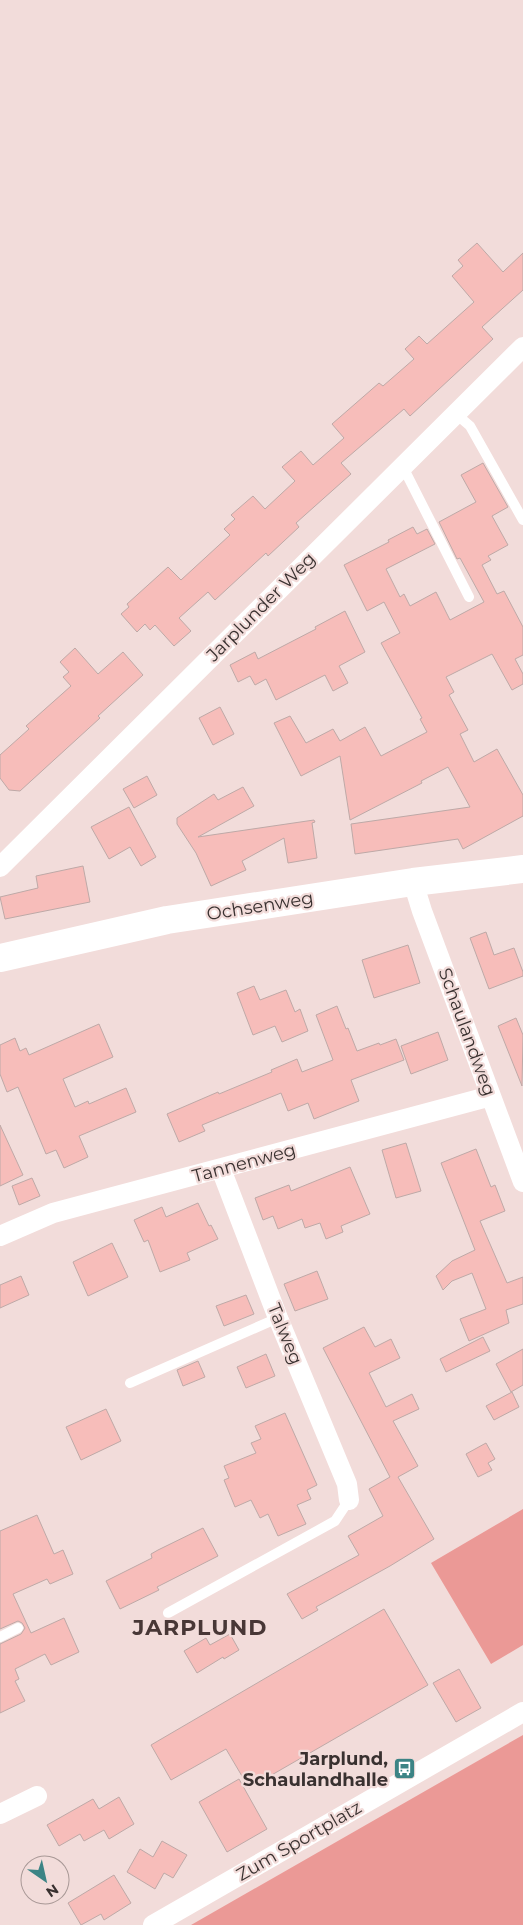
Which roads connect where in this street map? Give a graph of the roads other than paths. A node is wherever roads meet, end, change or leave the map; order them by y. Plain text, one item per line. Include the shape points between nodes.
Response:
1 (523, 347) edge
2 (456, 414) junction
3 (403, 467) junction
4 (523, 520) edge
5 (469, 597) dead end
6 (0, 867) edge
7 (523, 869) edge
8 (413, 882) junction
9 (0, 958) edge
10 (491, 1096) junction
11 (221, 1169) junction
12 (523, 1182) edge
13 (0, 1236) edge
14 (278, 1318) junction
15 (130, 1383) dead end
16 (349, 1500) joint
17 (168, 1613) dead end
18 (18, 1628) dead end
19 (0, 1637) edge
20 (523, 1712) edge
21 (37, 1796) dead end
22 (0, 1814) edge
23 (153, 1925) edge

1 - 2 street, Jarplunder Weg
2 - 3 street, Jarplunder Weg
2 - 4 lane via 470,426
3 - 5 lane
3 - 6 street, Jarplunder Weg
7 - 8 main road, Ochsenweg
8 - 9 main road, Ochsenweg via 167,920
8 - 10 street, Schaulandweg
10 - 11 street, Tannenweg
10 - 12 street, Schaulandweg
11 - 13 street, Tannenweg via 53,1213
11 - 14 street, Talweg
14 - 15 lane
14 - 16 street, Talweg via 347,1484
16 - 17 lane via 335,1521
18 - 19 lane
20 - 23 street, Zum Sportplatz
21 - 22 street

